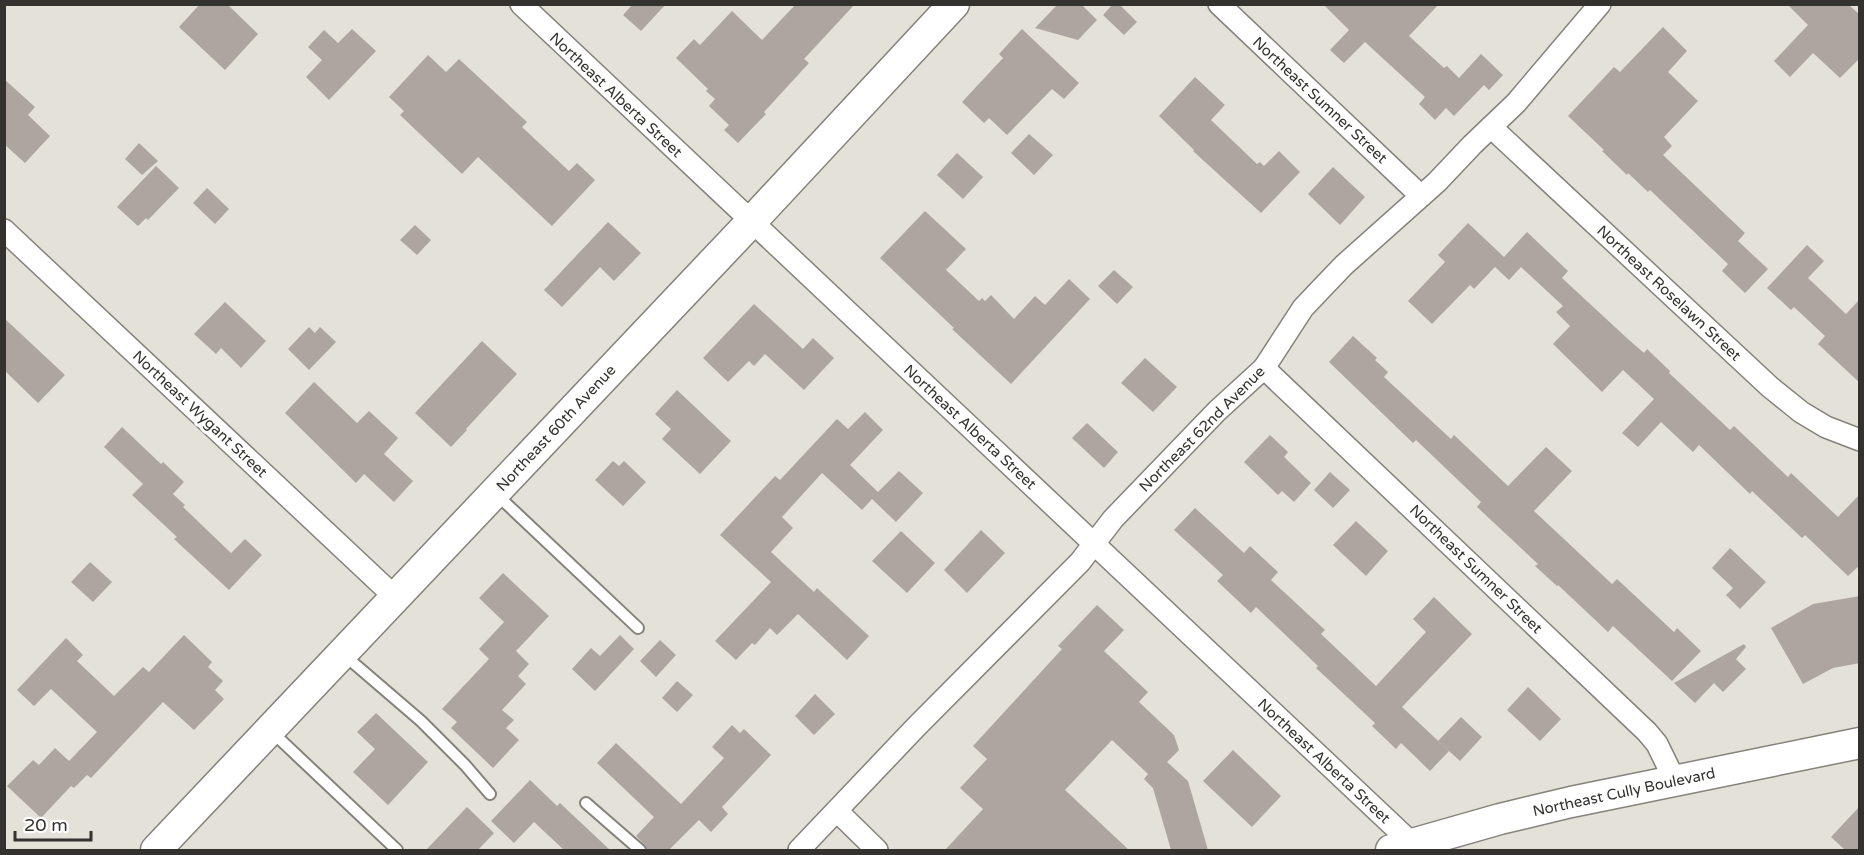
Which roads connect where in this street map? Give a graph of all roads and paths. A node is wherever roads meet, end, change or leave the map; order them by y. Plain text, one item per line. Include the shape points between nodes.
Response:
1 (520, 4) edge
2 (954, 4) edge
3 (1219, 4) edge
4 (1600, 4) edge
5 (1491, 127) junction
6 (1421, 196) junction
7 (751, 222) junction
8 (4, 230) edge
9 (1264, 368) junction
10 (1860, 440) edge
11 (495, 493) junction
12 (1094, 543) junction
13 (396, 598) junction
14 (638, 628) dead end
15 (342, 654) junction
16 (270, 730) junction
17 (1860, 743) edge
18 (1675, 781) junction
19 (490, 794) dead end
20 (586, 803) dead end
21 (837, 811) junction
22 (1408, 848) edge
23 (156, 850) edge
24 (397, 850) edge
25 (640, 850) edge
26 (799, 850) edge
27 (877, 850) edge

1 - 7 street, Northeast Alberta Street
2 - 7 street, Northeast 60th Avenue
3 - 6 street, Northeast Sumner Street
4 - 5 street, Northeast 62nd Avenue via 1516,104
5 - 6 street, Northeast 62nd Avenue
5 - 10 street, Northeast Roselawn Street via 1770,387 1826,427
6 - 9 street, Northeast 62nd Avenue via 1321,288 1303,308
7 - 11 street, Northeast 60th Avenue
7 - 12 street, Northeast Alberta Street
8 - 13 street, Northeast Wygant Street
9 - 12 street, Northeast 62nd Avenue via 1209,419
9 - 18 street, Northeast Sumner Street via 1647,732
11 - 13 street, Northeast 60th Avenue
11 - 14 lane
12 - 21 street, Northeast 62nd Avenue via 1080,562
12 - 22 street, Northeast Alberta Street
13 - 15 street, Northeast 60th Avenue
15 - 16 street, Northeast 60th Avenue
15 - 19 lane via 421,721
16 - 23 street, Northeast 60th Avenue
16 - 24 lane
17 - 18 street, Northeast Cully Boulevard
18 - 22 street, Northeast Cully Boulevard via 1500,819
20 - 25 lane
21 - 26 street, Northeast 62nd Avenue
21 - 27 street

